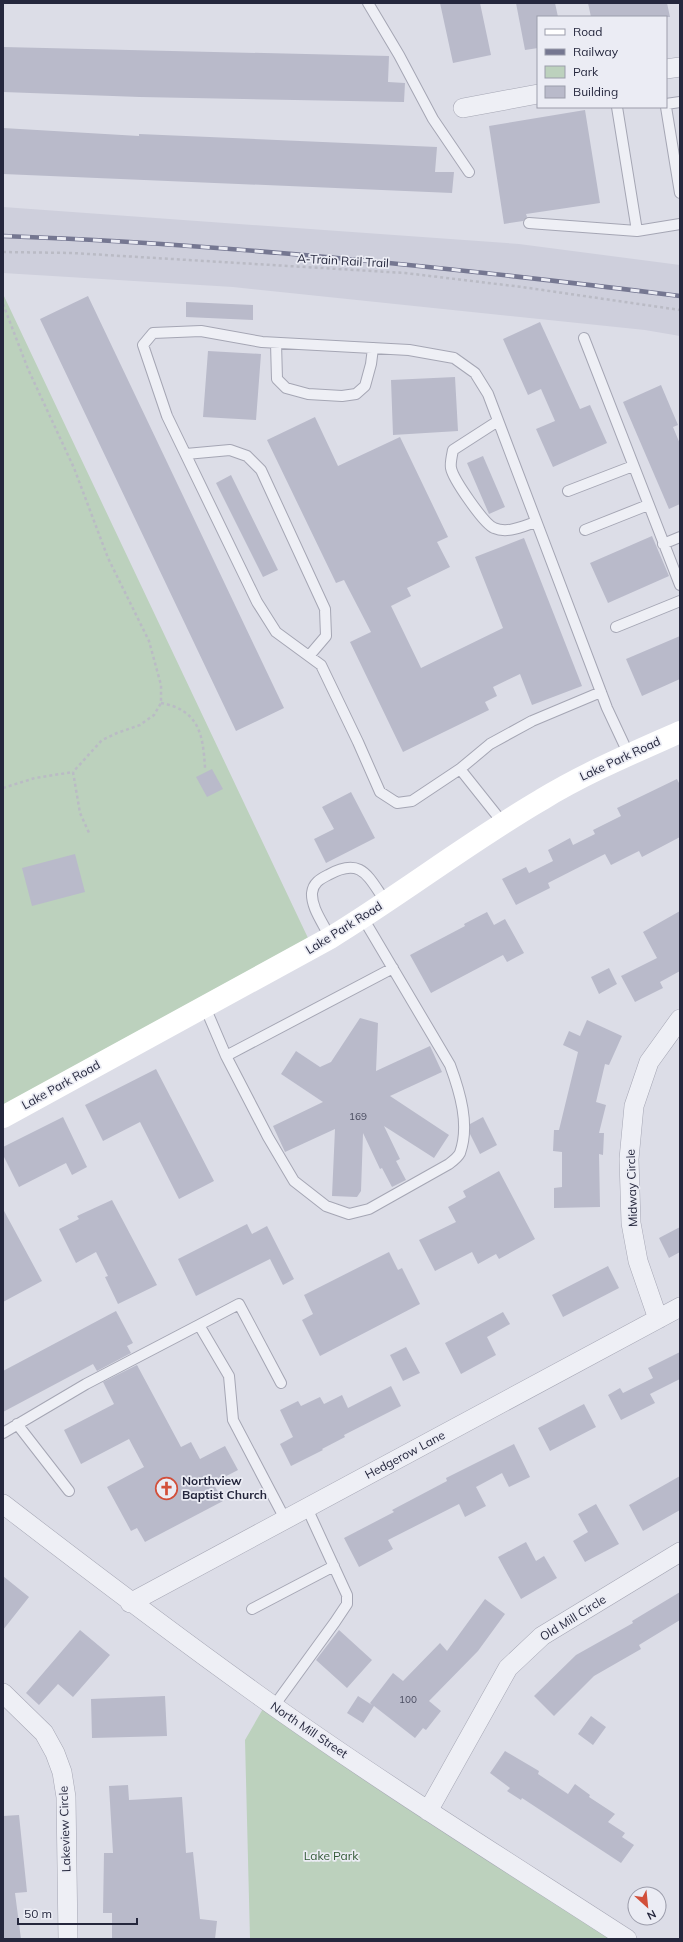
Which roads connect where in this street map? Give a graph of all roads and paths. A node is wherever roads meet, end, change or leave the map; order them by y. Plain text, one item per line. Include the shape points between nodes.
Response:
1 (368, 3) edge
2 (680, 66) edge
3 (667, 69) edge
4 (537, 94) edge
5 (680, 102) edge
6 (667, 106) edge
7 (463, 108) dead end
8 (617, 108) edge
9 (666, 108) edge
10 (469, 172) dead end
11 (680, 193) edge
12 (529, 223) dead end
13 (680, 224) edge
14 (637, 231) junction
15 (3, 252) edge
16 (3, 304) edge
17 (680, 310) edge
18 (584, 338) dead end
19 (276, 343) junction
20 (372, 348) junction
21 (498, 421) junction
22 (186, 454) junction
23 (633, 466) junction
24 (568, 491) dead end
25 (648, 505) junction
26 (536, 522) junction
27 (584, 530) dead end
28 (680, 537) edge
29 (663, 544) junction
30 (680, 585) edge
31 (680, 601) edge
32 (616, 626) dead end
33 (309, 656) junction
34 (601, 692) junction
35 (161, 704) junction
36 (680, 732) edge
37 (629, 755) junction
38 (205, 768) dead end
39 (460, 769) junction
40 (74, 772) junction
41 (3, 788) edge
42 (503, 823) junction
43 (90, 835) dead end
44 (386, 902) junction
45 (362, 918) junction
46 (330, 938) junction
47 (393, 968) junction
48 (205, 1007) junction
49 (680, 1019) edge
50 (226, 1056) junction
51 (3, 1117) edge
52 (680, 1307) edge
53 (658, 1319) junction
54 (199, 1325) junction
55 (281, 1383) dead end
56 (18, 1424) junction
57 (3, 1433) edge
58 (69, 1491) dead end
59 (3, 1504) edge
60 (307, 1508) junction
61 (285, 1519) junction
62 (680, 1552) edge
63 (334, 1566) junction
64 (130, 1602) junction
65 (252, 1609) dead end
66 (3, 1693) edge
67 (274, 1706) junction
68 (428, 1811) junction
69 (68, 1939) edge
70 (627, 1939) edge

1 - 10 lane via 400,55 433,119
2 - 3 street
4 - 7 street
5 - 6 lane
8 - 14 lane
9 - 11 lane
12 - 14 lane
13 - 14 lane
15 - 17 path, A-Train Rail Trail via 72,253 405,274 522,287
16 - 35 path via 28,369 74,468 108,558 149,641 159,672
18 - 23 lane
19 - 20 lane
19 - 20 lane via 278,379 286,388 308,394 342,396 356,394 365,386
19 - 22 lane via 201,331 153,333 143,345 167,416
20 - 21 lane via 409,350 454,358 475,374 488,394
21 - 26 lane
21 - 26 lane via 453,450 451,468 467,497 493,528 509,530
22 - 33 lane via 257,602 276,632
22 - 33 lane via 230,450 247,456 261,470 325,609 326,636
23 - 24 lane
23 - 25 lane
25 - 27 lane
25 - 29 lane
26 - 34 lane
28 - 29 lane
29 - 30 lane
31 - 32 lane
33 - 39 lane via 321,665 380,792 397,803 412,801
34 - 37 lane
34 - 39 lane via 532,721 490,744
35 - 38 path via 183,710 194,719 203,742
35 - 40 path via 154,715 140,725 102,740
36 - 37 main road, Lake Park Road
37 - 42 main road, Lake Park Road via 560,788
39 - 42 lane
40 - 41 path via 35,778
40 - 43 path via 80,813
42 - 44 main road, Lake Park Road
44 - 45 main road, Lake Park Road
44 - 46 lane via 358,868 336,871 317,881 312,891 313,902
45 - 46 main road, Lake Park Road
45 - 47 lane
46 - 48 main road, Lake Park Road
47 - 50 lane
47 - 50 lane via 450,1065 460,1092 464,1132 460,1154 449,1164 369,1209 349,1214 326,1206 294,1181
48 - 50 lane
48 - 51 main road, Lake Park Road
49 - 53 street, Midway Circle via 649,1062 634,1106 629,1159 631,1223 638,1261
52 - 53 street, Hedgerow Lane
53 - 60 street, Hedgerow Lane
54 - 55 lane via 239,1304
54 - 56 lane via 86,1384
54 - 61 lane via 230,1376 233,1420
56 - 57 lane
56 - 58 lane
59 - 64 street, North Mill Street
60 - 61 street, Hedgerow Lane
60 - 63 lane
61 - 64 street, Hedgerow Lane
62 - 68 street, Old Mill Circle via 542,1636 508,1668
63 - 65 lane
63 - 67 lane via 347,1595 347,1604
64 - 67 street, North Mill Street
66 - 69 street, Lakeview Circle via 44,1733 62,1772 66,1797
67 - 68 street, North Mill Street
68 - 70 street, North Mill Street

